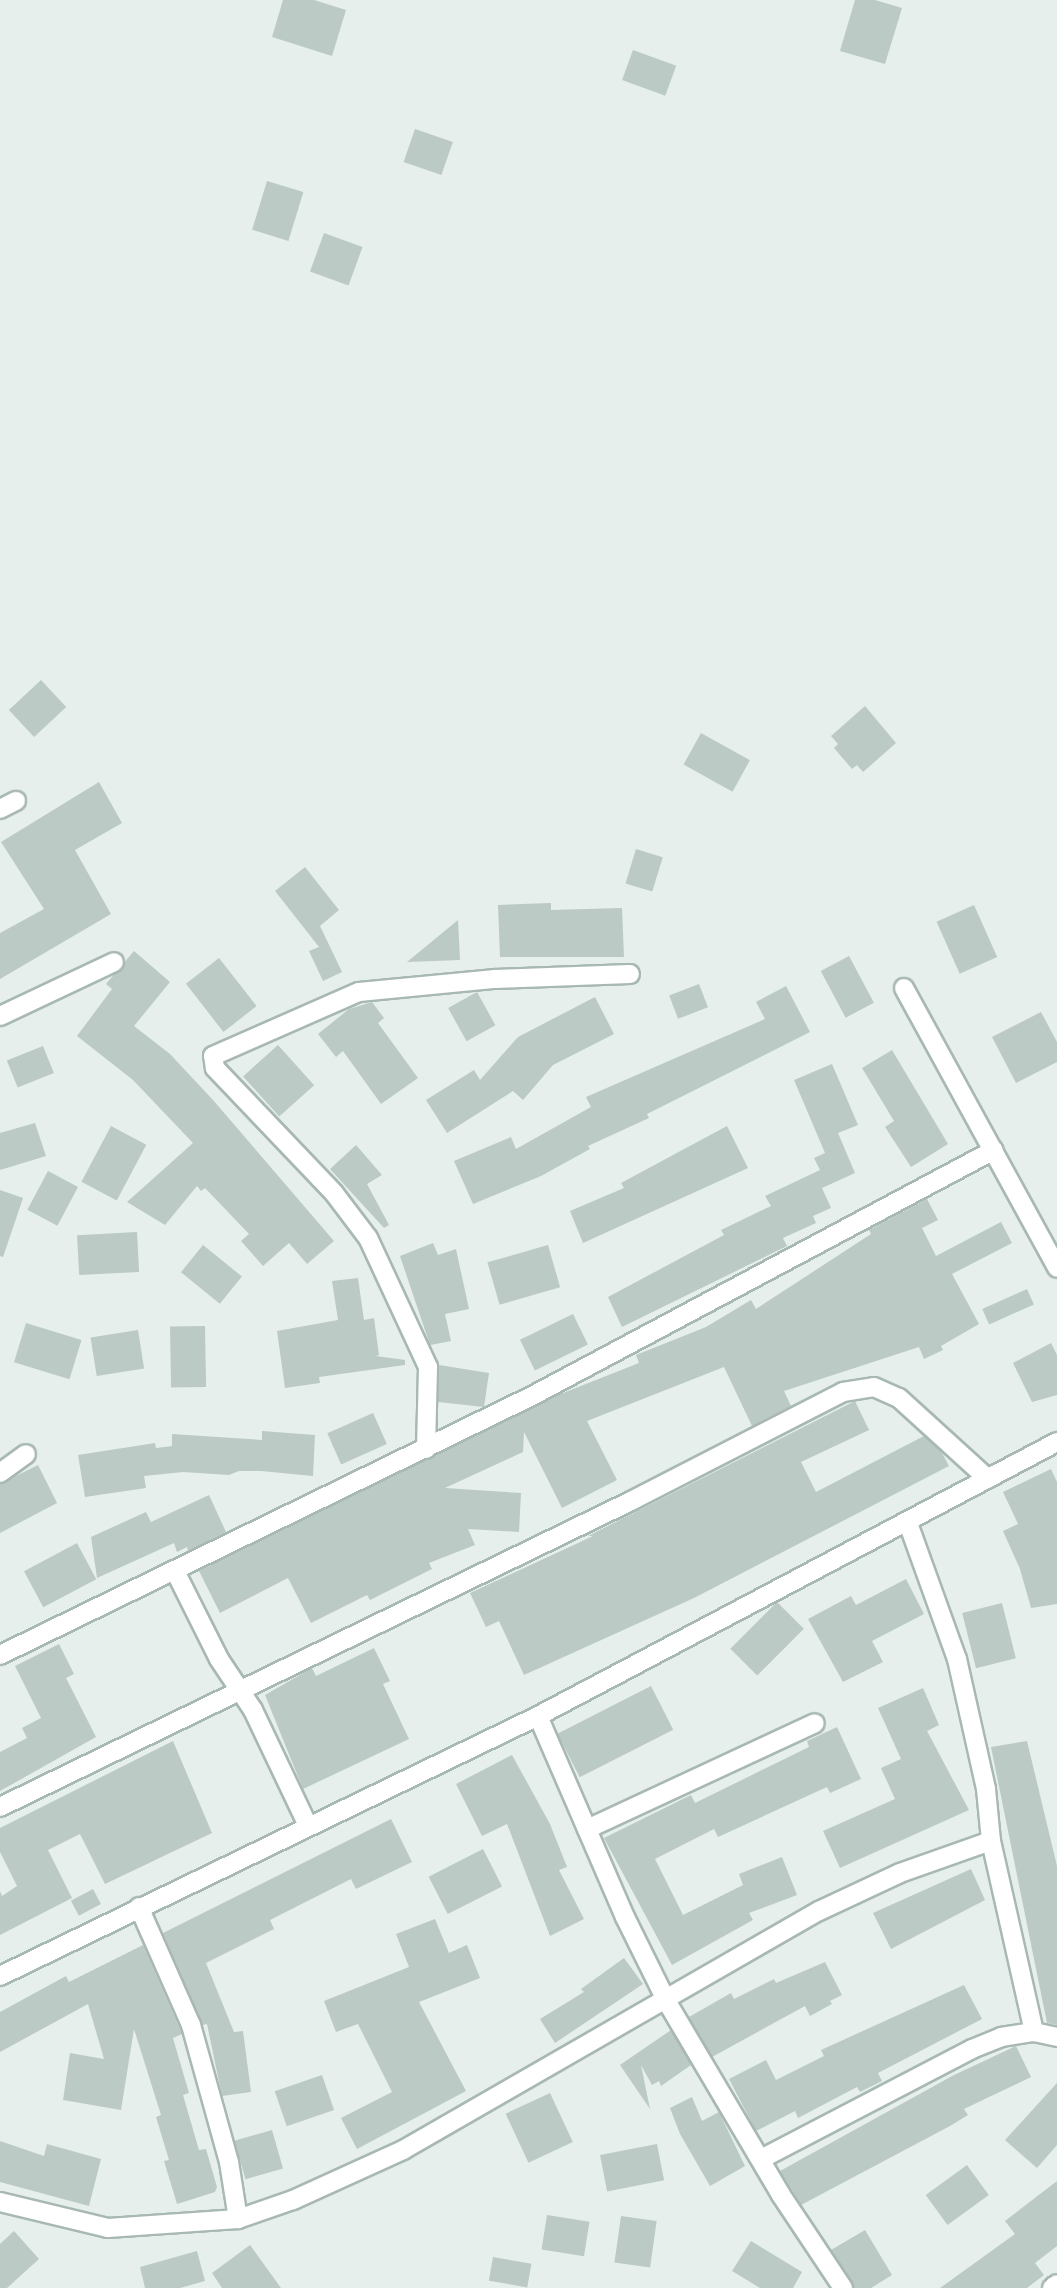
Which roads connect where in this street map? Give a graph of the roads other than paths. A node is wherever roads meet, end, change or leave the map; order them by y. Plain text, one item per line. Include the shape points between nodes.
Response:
1 (114, 962) dead end
2 (630, 974) dead end
3 (904, 988) dead end
4 (0, 1016) edge
5 (993, 1150) junction
6 (1057, 1268) edge
7 (1057, 1442) edge
8 (426, 1449) junction
9 (26, 1454) dead end
10 (0, 1473) edge
11 (988, 1479) junction
12 (908, 1523) junction
13 (175, 1571) junction
14 (0, 1656) edge
15 (241, 1692) junction
16 (538, 1716) junction
17 (815, 1723) dead end
18 (0, 1807) edge
19 (308, 1826) junction
20 (587, 1828) junction
21 (991, 1841) junction
22 (139, 1907) junction
23 (0, 1976) edge
24 (668, 2001) junction
25 (1034, 2032) junction
26 (1057, 2037) edge
27 (761, 2159) junction
28 (0, 2202) edge
29 (238, 2219) junction
30 (1057, 2284) edge
31 (843, 2288) edge
32 (1052, 2288) edge

1 - 4 street
2 - 8 street via 495,979 359,992 213,1056 215,1068 334,1193 385,1268 428,1367
3 - 5 street
5 - 6 street
5 - 8 street
7 - 11 street
8 - 13 street
9 - 10 street
11 - 12 street
11 - 15 street via 900,1398 874,1387 843,1392 632,1501
12 - 16 street
12 - 21 street via 957,1659 987,1789
13 - 14 street
13 - 15 street via 219,1659
15 - 18 street
15 - 19 street
16 - 19 street
16 - 20 street
17 - 20 street
19 - 22 street
20 - 24 street via 625,1917
21 - 24 street via 900,1873 819,1911
21 - 25 street
22 - 23 street
22 - 29 street via 191,2025 226,2151
24 - 27 street
24 - 29 street via 362,2171
25 - 26 street
25 - 27 street via 1001,2037 972,2049
27 - 31 street
28 - 29 street via 108,2228
30 - 32 street

